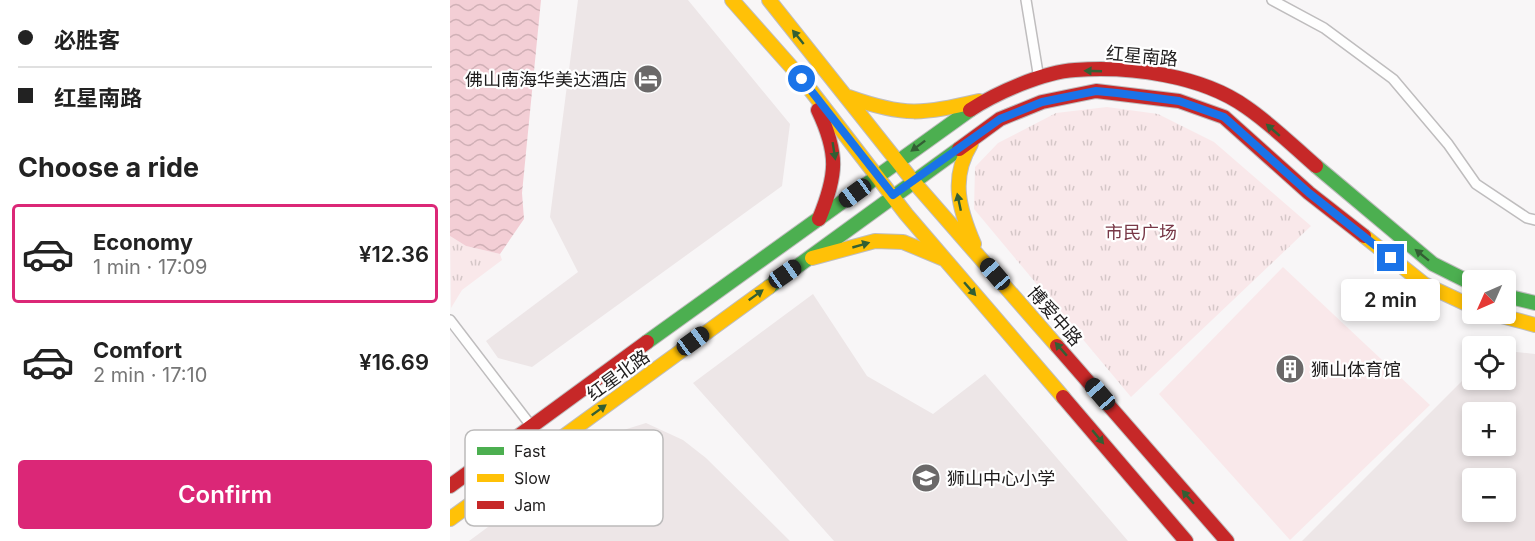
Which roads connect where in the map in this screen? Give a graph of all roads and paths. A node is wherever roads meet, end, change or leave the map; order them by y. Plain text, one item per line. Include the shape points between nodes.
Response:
1 (732, 0) edge
2 (769, 0) edge
3 (1026, 0) edge
4 (1272, 0) edge
5 (1288, 3) edge
6 (802, 79) junction
7 (1039, 79) junction
8 (848, 97) junction
9 (987, 99) junction
10 (976, 136) junction
11 (898, 161) junction
12 (878, 176) junction
13 (913, 181) junction
14 (893, 195) junction
15 (819, 220) junction
16 (1535, 220) edge
17 (980, 257) junction
18 (805, 260) junction
19 (946, 260) junction
20 (1462, 278) edge
21 (1516, 298) edge
22 (1462, 302) edge
23 (1535, 303) edge
24 (450, 320) edge
25 (1516, 320) edge
26 (1535, 325) edge
27 (532, 427) junction
28 (528, 430) edge
29 (572, 430) edge
30 (465, 475) edge
31 (450, 486) edge
32 (465, 508) edge
33 (450, 519) edge
34 (1186, 541) edge
35 (1227, 541) edge

1 - 6 main road
8 -> 2 main road, 博爱中路
3 - 7 street
4 - 5 street
5 - 16 street via 1393,79 1476,184
6 - 12 main road
6 -> 15 main road via 830,133 836,156 834,185
7 - 9 main road, 红星南路
20 -> 7 main road, 红星南路 via 1433,264 1245,106 1186,78 1074,70
8 - 9 main road via 886,110 926,113
8 - 11 main road, 博爱中路
9 -> 11 main road, 红星南路
10 - 13 main road
17 -> 10 main road via 962,217 956,187 962,156
10 - 22 main road via 1000,119 1042,102 1096,91 1179,101 1224,117 1309,193 1424,284
11 - 12 main road, 红星南路
11 - 13 main road, 博爱中路
12 - 14 main road
12 - 15 main road, 红星南路
13 - 14 main road
13 - 17 main road, 博爱中路
14 - 18 main road, 红星北路
14 - 19 main road
15 - 27 main road, 红星北路
35 -> 17 main road, 博爱中路
18 -> 19 main road via 875,241 903,242
29 -> 18 main road, 红星北路
19 -> 34 main road
21 - 23 main road
24 - 27 street
25 - 26 main road
27 - 28 main road, 红星北路
30 - 31 main road, 红星北路
33 -> 32 main road, 红星北路

